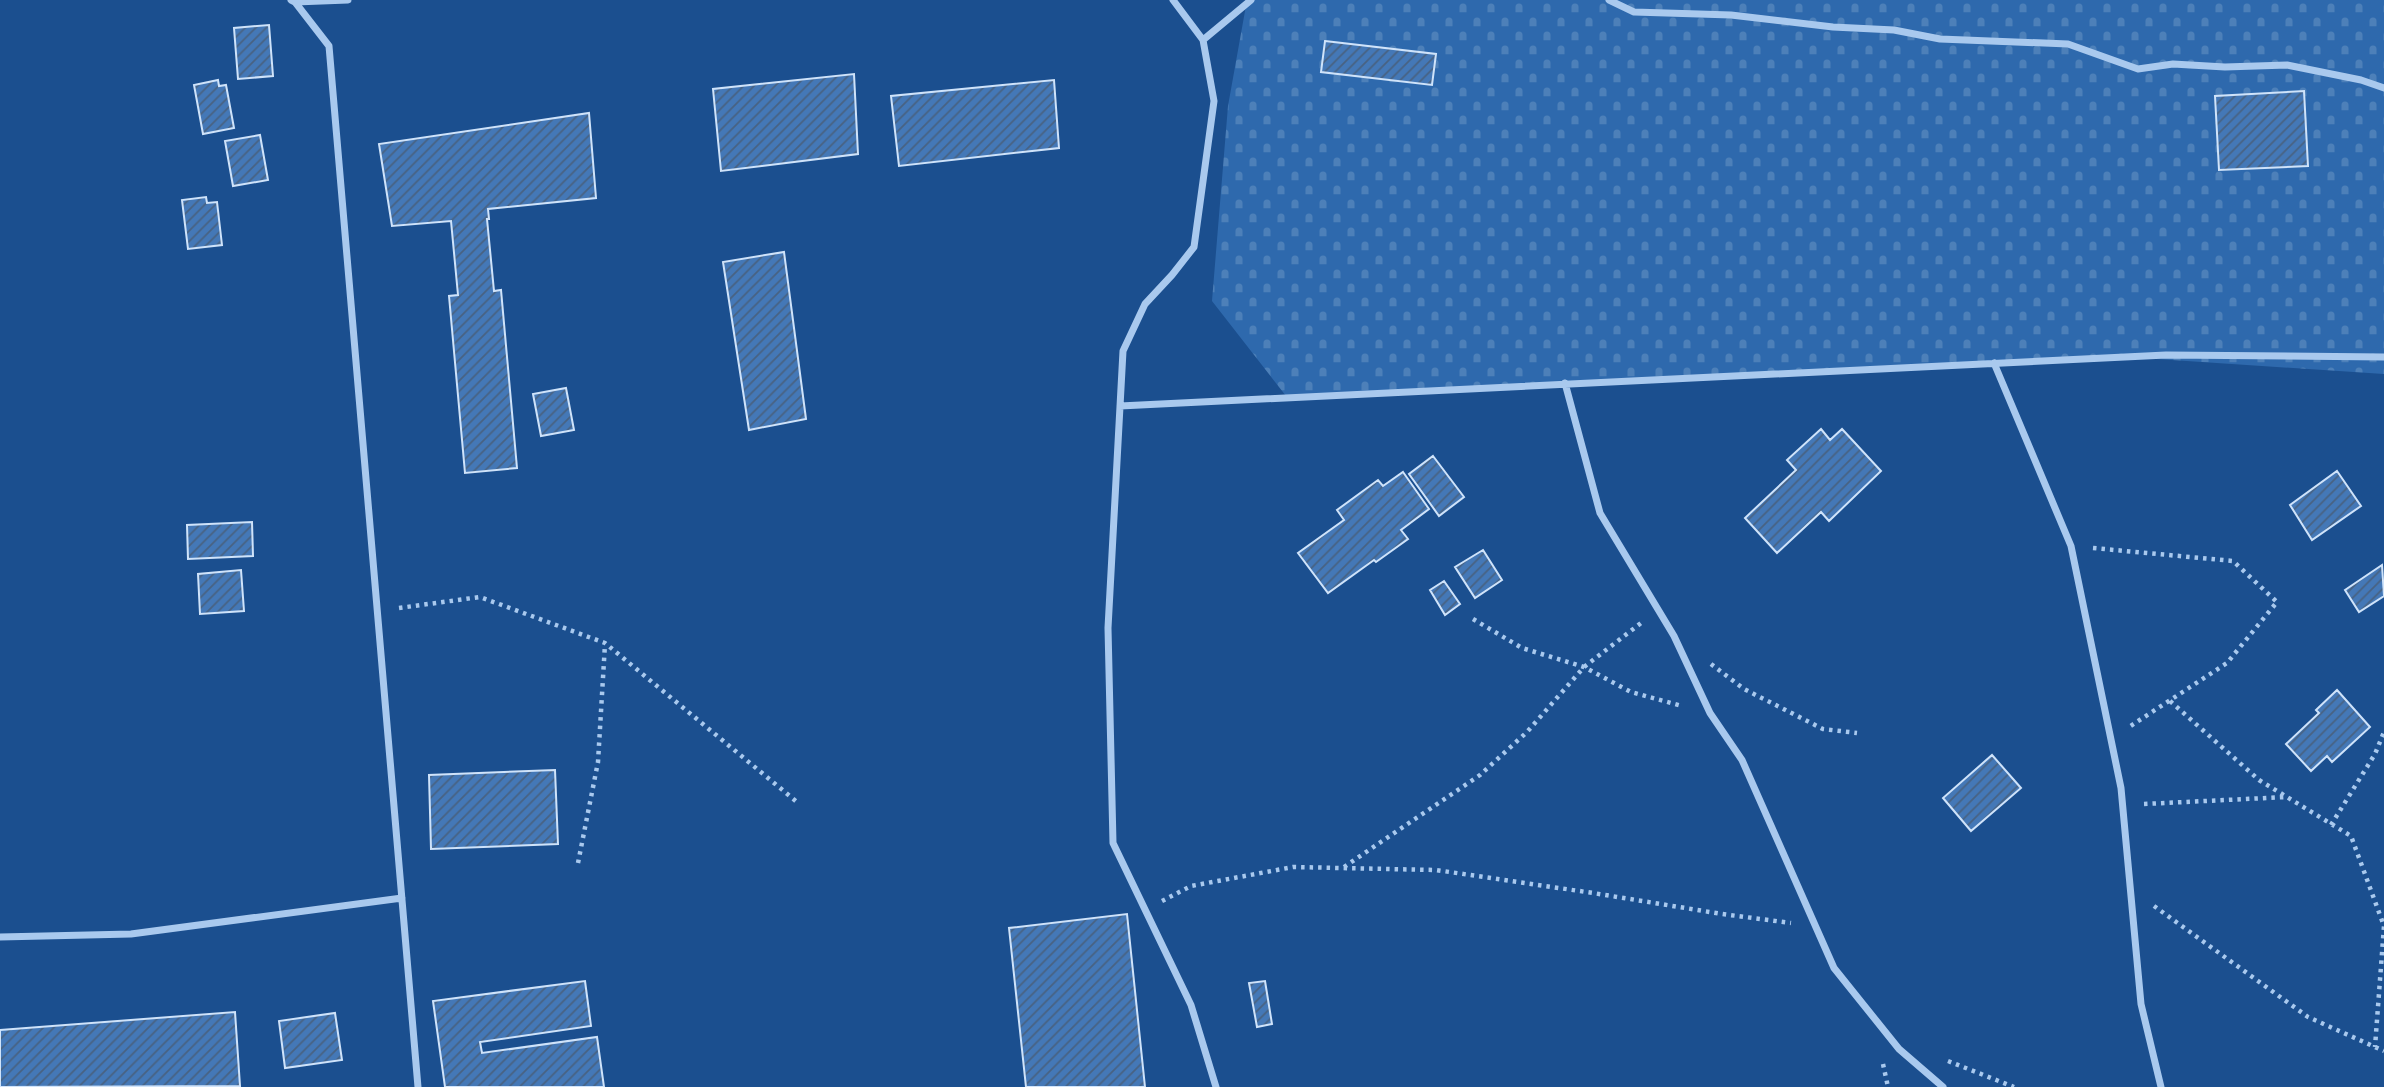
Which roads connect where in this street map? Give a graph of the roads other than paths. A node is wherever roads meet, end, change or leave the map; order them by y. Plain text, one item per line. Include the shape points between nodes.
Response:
1 (348, 0) edge
2 (1172, 0) edge
3 (1251, 0) edge
4 (1608, 0) edge
5 (293, 1) edge
6 (1203, 40) junction
7 (2384, 88) edge
8 (2384, 356) edge
9 (1994, 363) junction
10 (1565, 383) junction
11 (1120, 406) junction
12 (402, 898) junction
13 (0, 937) edge
14 (418, 1087) edge
15 (1216, 1087) edge
16 (1942, 1087) edge
17 (2161, 1087) edge

1 - 5 street
2 - 6 street
3 - 6 street
4 - 7 street via 1634,12 1731,15 1894,30 1940,39 2068,44 2138,69 2173,64 2287,65
5 - 12 street via 329,46
6 - 11 street via 1214,101 1194,247 1145,304 1123,351
8 - 9 street via 2166,355
9 - 10 street
9 - 17 street via 2071,546 2122,805 2141,1004
10 - 11 street
10 - 16 street via 1600,513 1674,636 1710,713 1742,760 1834,968 1899,1049
11 - 15 street via 1108,628 1113,843 1191,1005
12 - 13 street via 131,934
12 - 14 street

